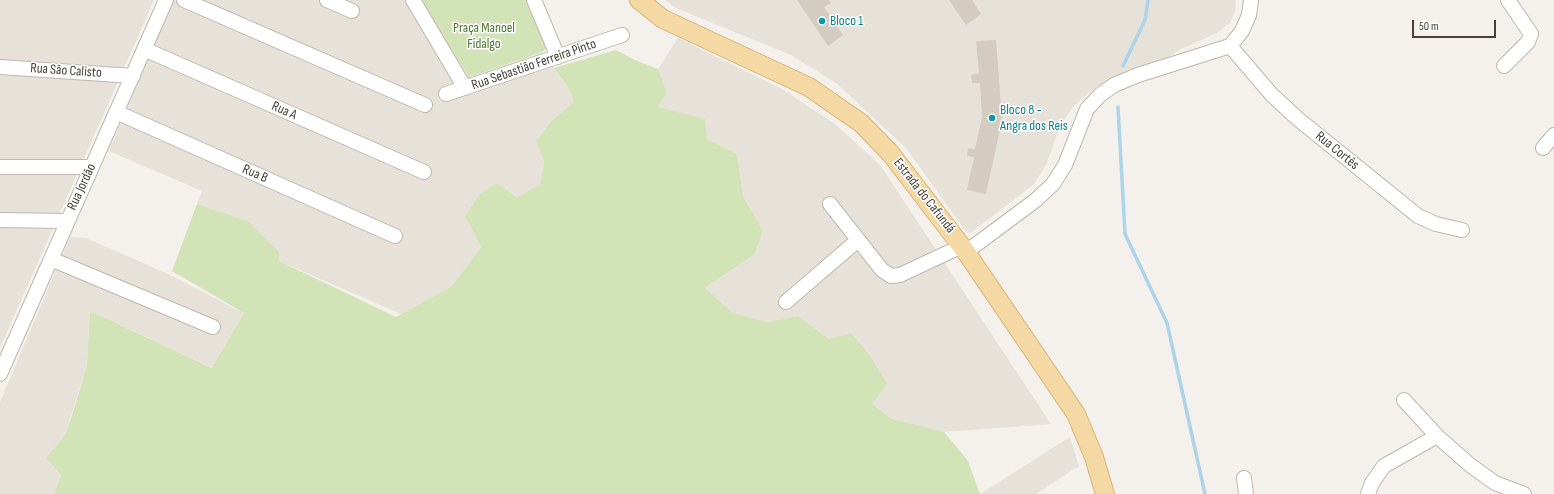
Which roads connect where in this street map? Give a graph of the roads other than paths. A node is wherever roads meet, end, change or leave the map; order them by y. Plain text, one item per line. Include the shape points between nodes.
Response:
1 (166, 0) edge
2 (184, 0) edge
3 (327, 0) edge
4 (414, 0) edge
5 (534, 0) edge
6 (640, 0) edge
7 (1251, 0) edge
8 (1508, 0) edge
9 (352, 11) dead end
10 (622, 35) dead end
11 (1230, 46) junction
12 (144, 49) junction
13 (558, 57) junction
14 (1504, 66) dead end
15 (0, 67) edge
16 (133, 76) junction
17 (465, 88) junction
18 (446, 94) dead end
19 (425, 105) dead end
20 (116, 112) junction
21 (1554, 135) edge
22 (1543, 148) dead end
23 (0, 167) edge
24 (92, 167) junction
25 (424, 172) dead end
26 (830, 204) dead end
27 (0, 220) edge
28 (66, 221) junction
29 (1462, 230) dead end
30 (395, 236) dead end
31 (858, 240) junction
32 (964, 249) junction
33 (51, 259) junction
34 (786, 302) dead end
35 (213, 327) dead end
36 (4, 358) edge
37 (0, 374) edge
38 (1404, 400) dead end
39 (1437, 436) junction
40 (1244, 478) dead end
41 (1105, 494) edge
42 (1246, 494) edge
43 (1368, 494) edge
44 (1524, 494) edge

1 - 12 street, Rua Jordão
2 - 19 street
3 - 9 street
4 - 17 street
5 - 13 street
6 - 32 main road, Estrada do Cafundá via 663,18 810,87 861,123 891,154
7 - 11 street via 1249,15 1242,31
8 - 14 street via 1531,34 1528,42
10 - 13 street, Rua Sebastião Ferreira Pinto
11 - 29 street, Rua Cortês via 1272,95 1298,119 1418,216 1436,224
11 - 32 street via 1138,75 1100,95 1087,109 1065,165 1053,184 1036,200
12 - 16 street, Rua Jordão
12 - 25 street, Rua A
13 - 17 street, Rua Sebastião Ferreira Pinto
15 - 16 street, Rua São Calisto
16 - 20 street, Rua Jordão
17 - 18 street, Rua Sebastião Ferreira Pinto
20 - 24 street, Rua Jordão
20 - 30 street, Rua B
21 - 22 street
23 - 24 street
24 - 28 street, Rua Jordão
26 - 31 street
27 - 28 street
28 - 33 street, Rua Jordão
31 - 32 street via 882,270 891,276 900,275
31 - 34 street
32 - 41 main road, Estrada do Cafundá via 1076,414 1094,457
33 - 35 street
33 - 36 street, Rua Jordão
36 - 37 street, Rua Jordão
38 - 39 street
39 - 43 street via 1384,466
39 - 44 street via 1495,483
40 - 42 street

